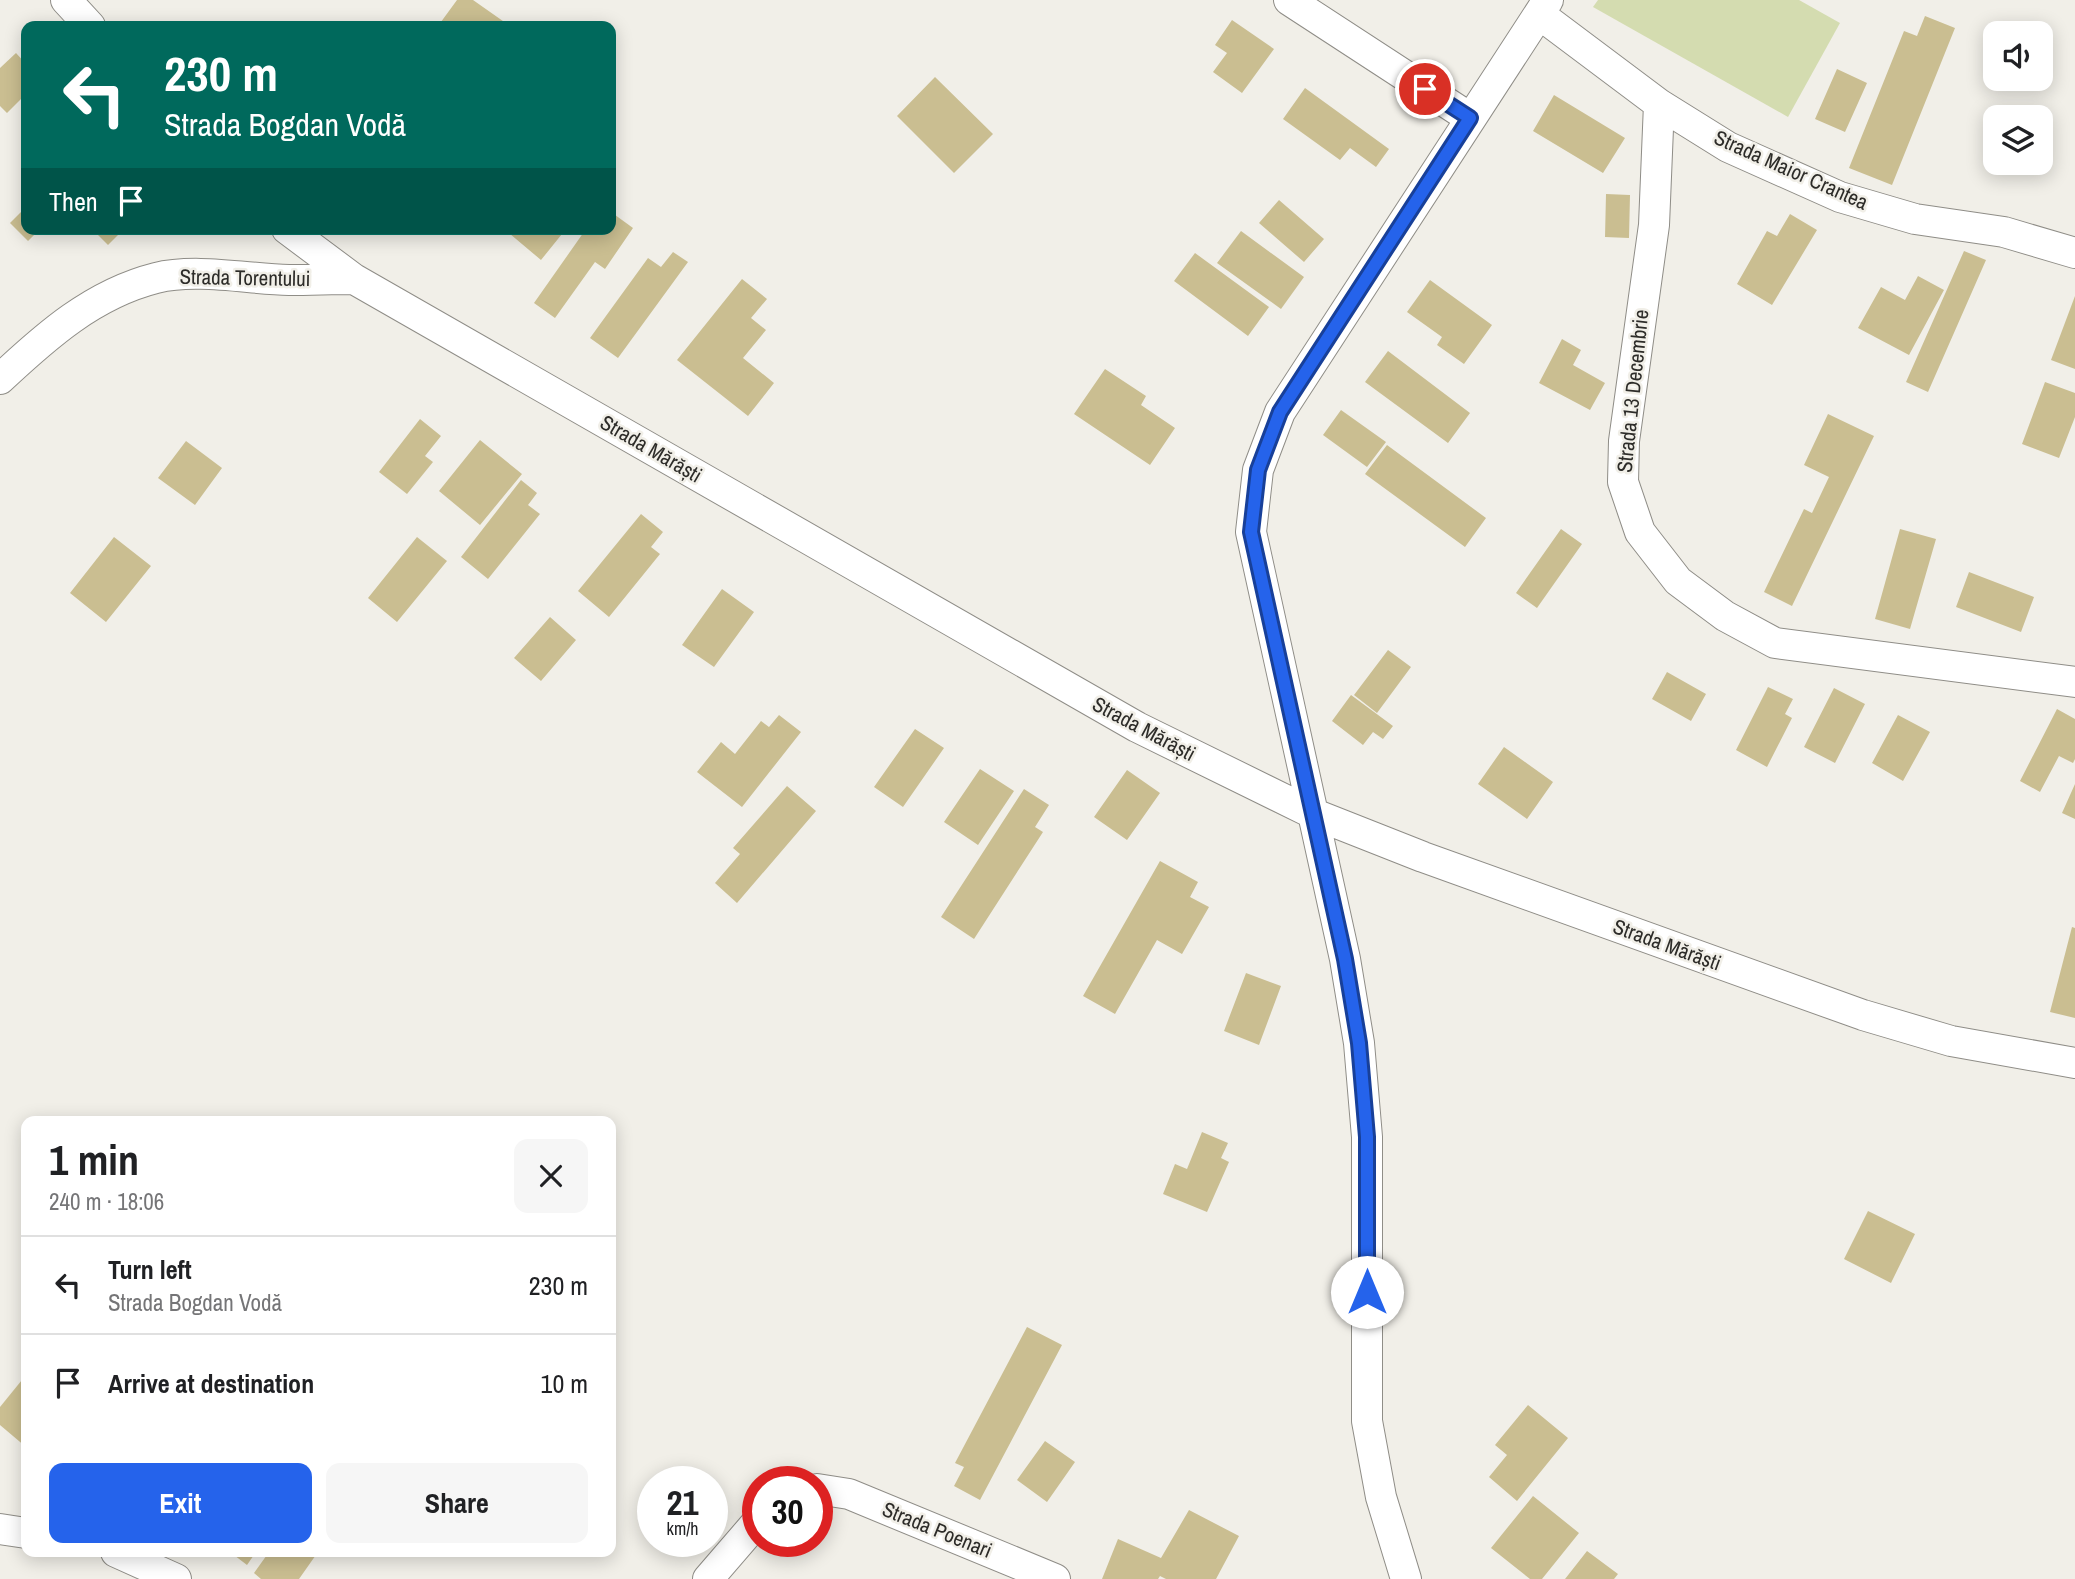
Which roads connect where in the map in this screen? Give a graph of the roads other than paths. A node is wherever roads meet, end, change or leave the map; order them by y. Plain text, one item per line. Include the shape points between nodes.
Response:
1 (66, 0) edge
2 (1289, 0) edge
3 (1543, 7) edge
4 (85, 21) edge
5 (1659, 104) junction
6 (1470, 118) junction
7 (295, 235) edge
8 (2075, 253) edge
9 (354, 279) junction
10 (0, 379) edge
11 (2072, 676) edge
12 (1314, 814) junction
13 (2075, 1063) edge
14 (833, 1493) edge
15 (0, 1529) edge
16 (21, 1532) edge
17 (742, 1540) edge
18 (127, 1557) edge
19 (1400, 1576) edge
20 (176, 1579) edge
21 (708, 1579) edge
22 (1055, 1579) edge

1 - 4 street
2 - 6 street
3 - 5 street, Strada Maior Crantea
3 - 6 street
5 - 8 street, Strada Maior Crantea via 1728,147 1840,197 1915,219 2004,232
5 - 11 street, Strada 13 Decembrie via 1654,225 1624,441 1623,482 1640,532 1678,581 1725,616 1775,643
6 - 12 street via 1280,412 1258,470 1251,532
7 - 9 street, Strada Mărăști
9 - 10 street, Strada Torentului via 206,274 157,278 108,296 65,321
9 - 12 street, Strada Mărăști via 1137,727
12 - 13 street, Strada Mărăști via 1863,1015 1951,1041
12 - 19 street via 1359,1043 1367,1137 1367,1421
14 - 22 street, Strada Poenari via 860,1499
15 - 16 street
17 - 21 street
18 - 20 street

